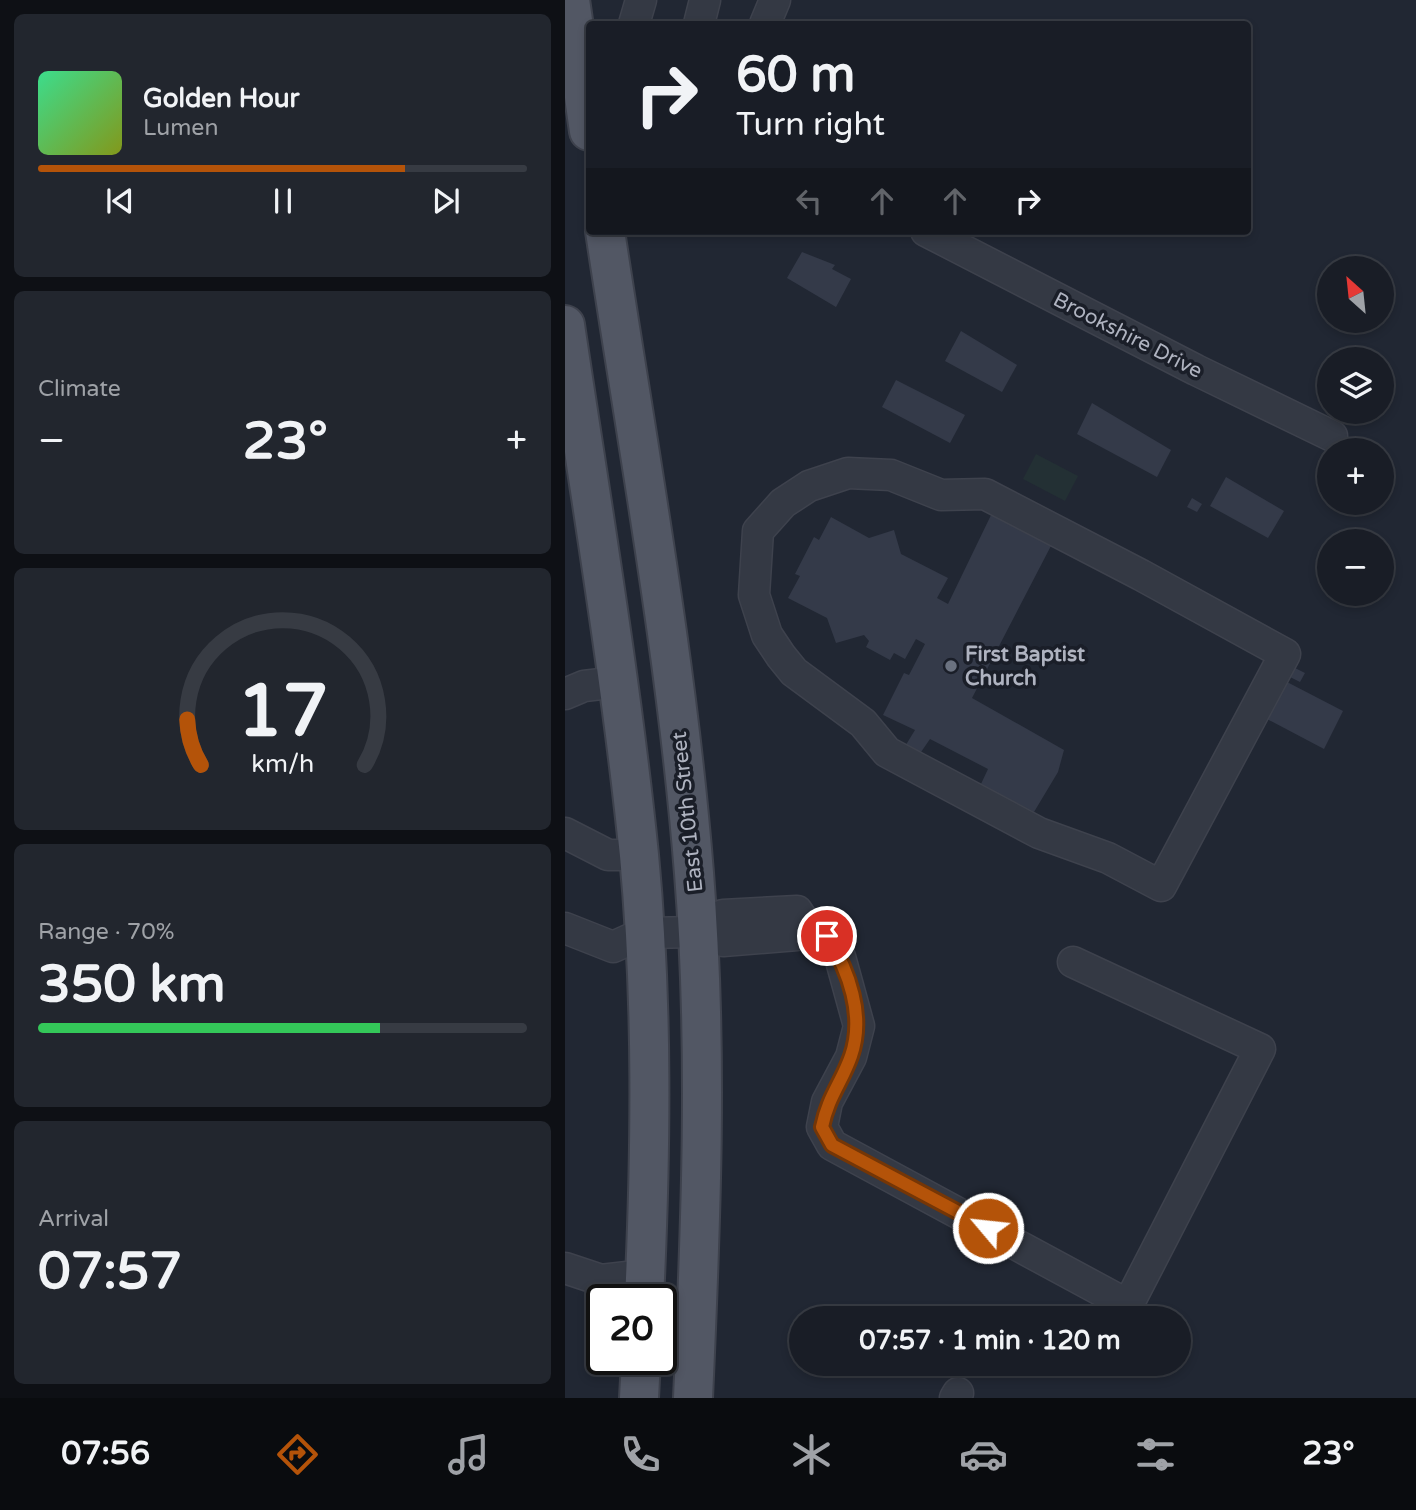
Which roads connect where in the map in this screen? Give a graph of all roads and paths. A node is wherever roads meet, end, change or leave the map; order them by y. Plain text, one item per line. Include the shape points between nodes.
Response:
1 (570, 0) edge
2 (641, 0) edge
3 (705, 0) edge
4 (774, 0) edge
5 (635, 21) edge
6 (700, 21) edge
7 (766, 21) edge
8 (577, 46) edge
9 (586, 110) edge
10 (606, 235) edge
11 (934, 235) edge
12 (565, 325) edge
13 (1332, 436) dead end
14 (1141, 575) joint
15 (618, 682) junction
16 (565, 694) edge
17 (565, 833) edge
18 (639, 855) junction
19 (565, 928) edge
20 (697, 932) junction
21 (644, 933) junction
22 (1073, 962) dead end
23 (565, 1268) edge
24 (622, 1284) edge
25 (644, 1284) edge
26 (640, 1375) edge
27 (639, 1398) edge
28 (693, 1398) edge

1 - 8 main road
2 - 5 street
3 - 6 street
4 - 7 street
8 - 9 main road
10 - 20 main road, East 10th Street via 674,688
11 - 13 street, Brookshire Drive
12 - 15 main road
14 - 14 street via 985,495 941,495 891,475 848,473 809,486 757,531 754,595 767,635 794,672 863,723 887,752 1039,832 1108,858 1161,886 1285,654
15 - 16 street via 584,686
15 - 18 main road
17 - 18 street via 608,855
18 - 21 main road
19 - 21 street via 613,947
20 - 21 street
20 - 22 street via 723,941 797,935 807,926 827,936 840,957 859,1026 851,1057 827,1102 822,1127 832,1145 1129,1305 1260,1049
20 - 28 main road, East 10th Street via 703,1115
21 - 25 main road via 649,1118
23 - 24 street
26 - 27 main road

